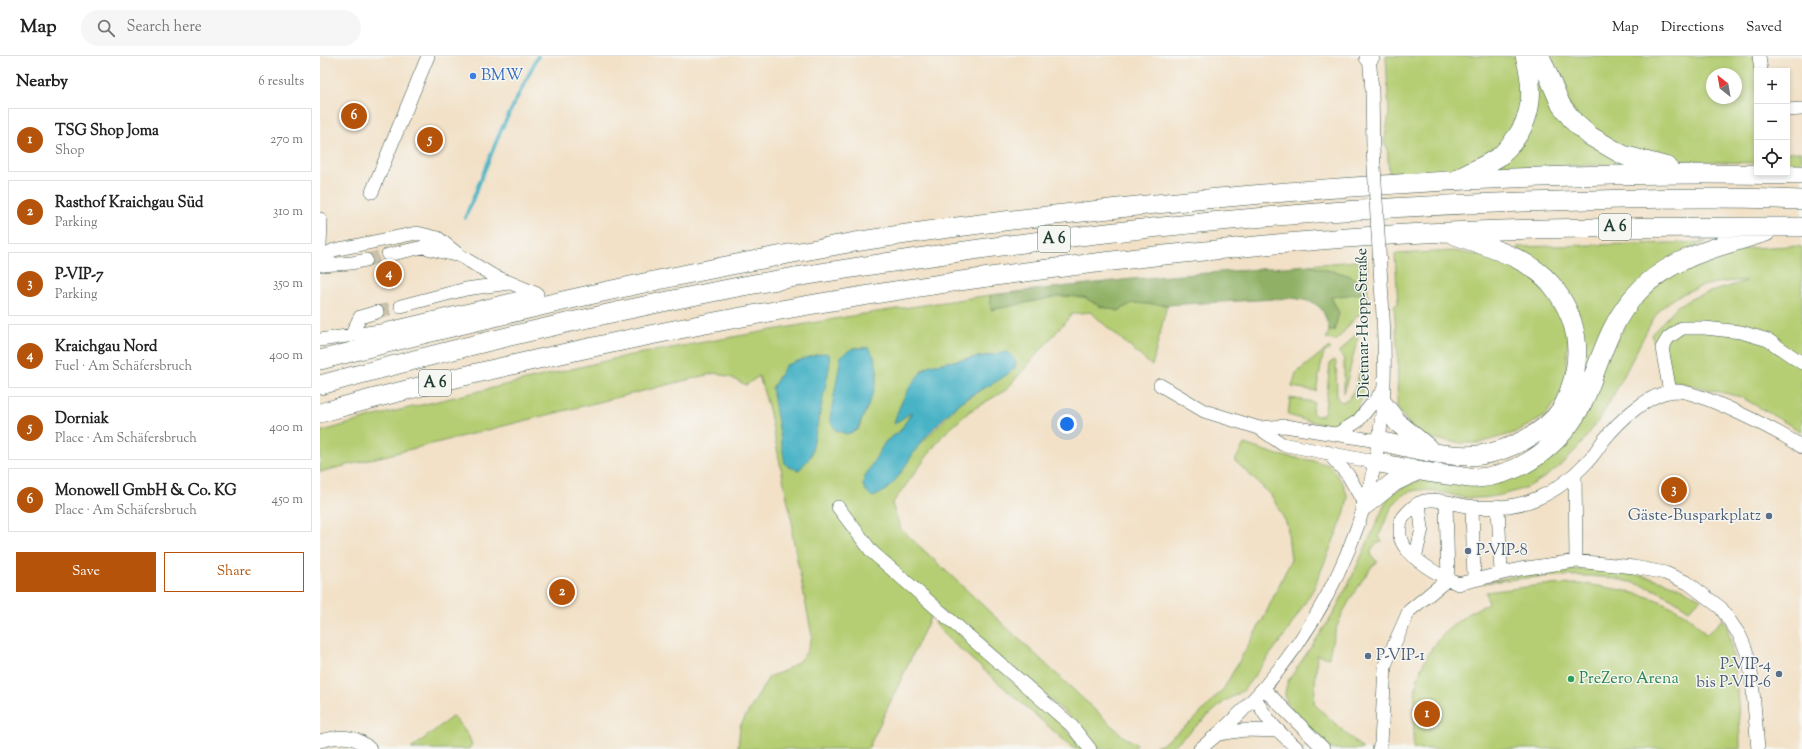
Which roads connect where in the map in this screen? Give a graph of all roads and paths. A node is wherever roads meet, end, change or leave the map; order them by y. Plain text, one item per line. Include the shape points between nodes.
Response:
1 (428, 56) edge
2 (1369, 56) edge
3 (1524, 56) edge
4 (1540, 56) edge
5 (1760, 56) edge
6 (1761, 68) edge
7 (1802, 109) edge
8 (1790, 110) edge
9 (1698, 174) junction
10 (1802, 175) edge
11 (1454, 180) junction
12 (372, 192) dead end
13 (1802, 200) edge
14 (320, 219) edge
15 (1794, 227) edge
16 (1446, 232) junction
17 (320, 245) edge
18 (388, 255) tunnel mouth
19 (459, 255) junction
20 (320, 258) edge
21 (366, 260) tunnel mouth
22 (320, 265) edge
23 (728, 265) junction
24 (509, 283) junction
25 (537, 294) junction
26 (401, 306) tunnel mouth
27 (378, 312) tunnel mouth
28 (351, 336) junction
29 (320, 340) edge
30 (320, 360) edge
31 (1800, 364) edge
32 (320, 385) edge
33 (1160, 385) dead end
34 (1670, 392) junction
35 (1383, 396) junction
36 (320, 413) edge
37 (1292, 427) junction
38 (1259, 428) junction
39 (1337, 434) junction
40 (1378, 441) junction
41 (1289, 445) junction
42 (1802, 447) edge
43 (1328, 452) junction
44 (1432, 452) junction
45 (1374, 462) junction
46 (1419, 470) junction
47 (1575, 474) junction
48 (1419, 502) junction
49 (1446, 502) junction
50 (1365, 505) junction
51 (1498, 506) junction
52 (838, 507) dead end
53 (1472, 507) junction
54 (1415, 558) junction
55 (1576, 561) junction
56 (1501, 573) junction
57 (1448, 579) junction
58 (1474, 580) junction
59 (1260, 694) junction
60 (1278, 731) junction
61 (1220, 734) junction
62 (320, 741) edge
63 (370, 749) edge
64 (1090, 749) edge
65 (1200, 749) edge
66 (1298, 749) edge
67 (1324, 749) edge
68 (1379, 749) edge
69 (1758, 749) edge

1 - 12 street
2 - 35 street, Dietmar-Hopp-Straße, bridge via 1384,334
3 - 11 highway via 1530,74 1531,97 1518,135 1501,156
4 - 9 highway via 1561,105 1574,122 1590,136 1623,155
5 - 6 street
7 - 8 street
9 - 10 highway
9 - 11 highway
11 - 23 highway via 1286,191 1088,211 852,243
13 - 32 highway, A 6 via 1588,200 1395,207 1049,239 738,287 553,326
14 - 17 street
15 - 16 highway, A 6
15 - 46 highway via 1701,253 1677,263 1652,279 1619,315 1575,417 1559,438 1523,465 1501,474 1478,478
16 - 36 highway, A 6 via 1253,246 1051,268 892,290 672,330 515,364
16 - 44 highway via 1518,260 1534,269 1550,283 1570,314 1576,333 1578,360 1574,379 1562,408 1544,428 1523,441 1480,455 1458,456
18 - 19 street via 423,247
19 - 20 street via 438,238 417,233 334,250
19 - 24 street
21 - 22 street
23 - 25 highway via 665,269
23 - 30 highway via 566,299
24 - 25 street
24 - 26 street via 466,290
25 - 28 street
27 - 28 street via 360,317
28 - 29 street
31 - 34 street via 1768,340 1741,332 1682,328 1668,338 1662,348
33 - 38 street via 1204,410
34 - 42 street via 1676,391 1705,399 1752,419
34 - 47 street via 1643,403 1603,441
35 - 39 street via 1358,421
35 - 40 street, Dietmar-Hopp-Straße
35 - 44 highway via 1402,427
37 - 38 street
37 - 39 street
37 - 41 street
38 - 41 street via 1282,444
39 - 40 street
40 - 44 highway
40 - 45 street, Dietmar-Hopp-Straße
41 - 43 street
43 - 45 street
43 - 50 street via 1348,475
45 - 46 highway
45 - 50 street, Dietmar-Hopp-Straße
46 - 50 highway via 1394,482
47 - 51 street via 1537,499 1515,505
47 - 55 street
48 - 49 street via 1434,499
48 - 54 street via 1422,529
48 - 54 street via 1410,508 1400,521 1400,539
49 - 53 street
49 - 57 street
50 - 59 street, Dietmar-Hopp-Straße via 1345,560 1320,610 1293,653
51 - 53 street
51 - 56 street
52 - 64 street via 872,552 1071,725
53 - 58 street
54 - 57 street
55 - 56 street
55 - 69 street via 1634,567 1665,574 1696,588 1721,608 1740,636 1749,659
56 - 58 street
57 - 58 street via 1458,584
57 - 68 street via 1409,611 1385,665
59 - 60 street via 1263,713
59 - 61 street, Dietmar-Hopp-Straße
59 - 67 street
60 - 61 street via 1245,730
60 - 66 street
61 - 65 street, Dietmar-Hopp-Straße
62 - 63 street via 346,736

